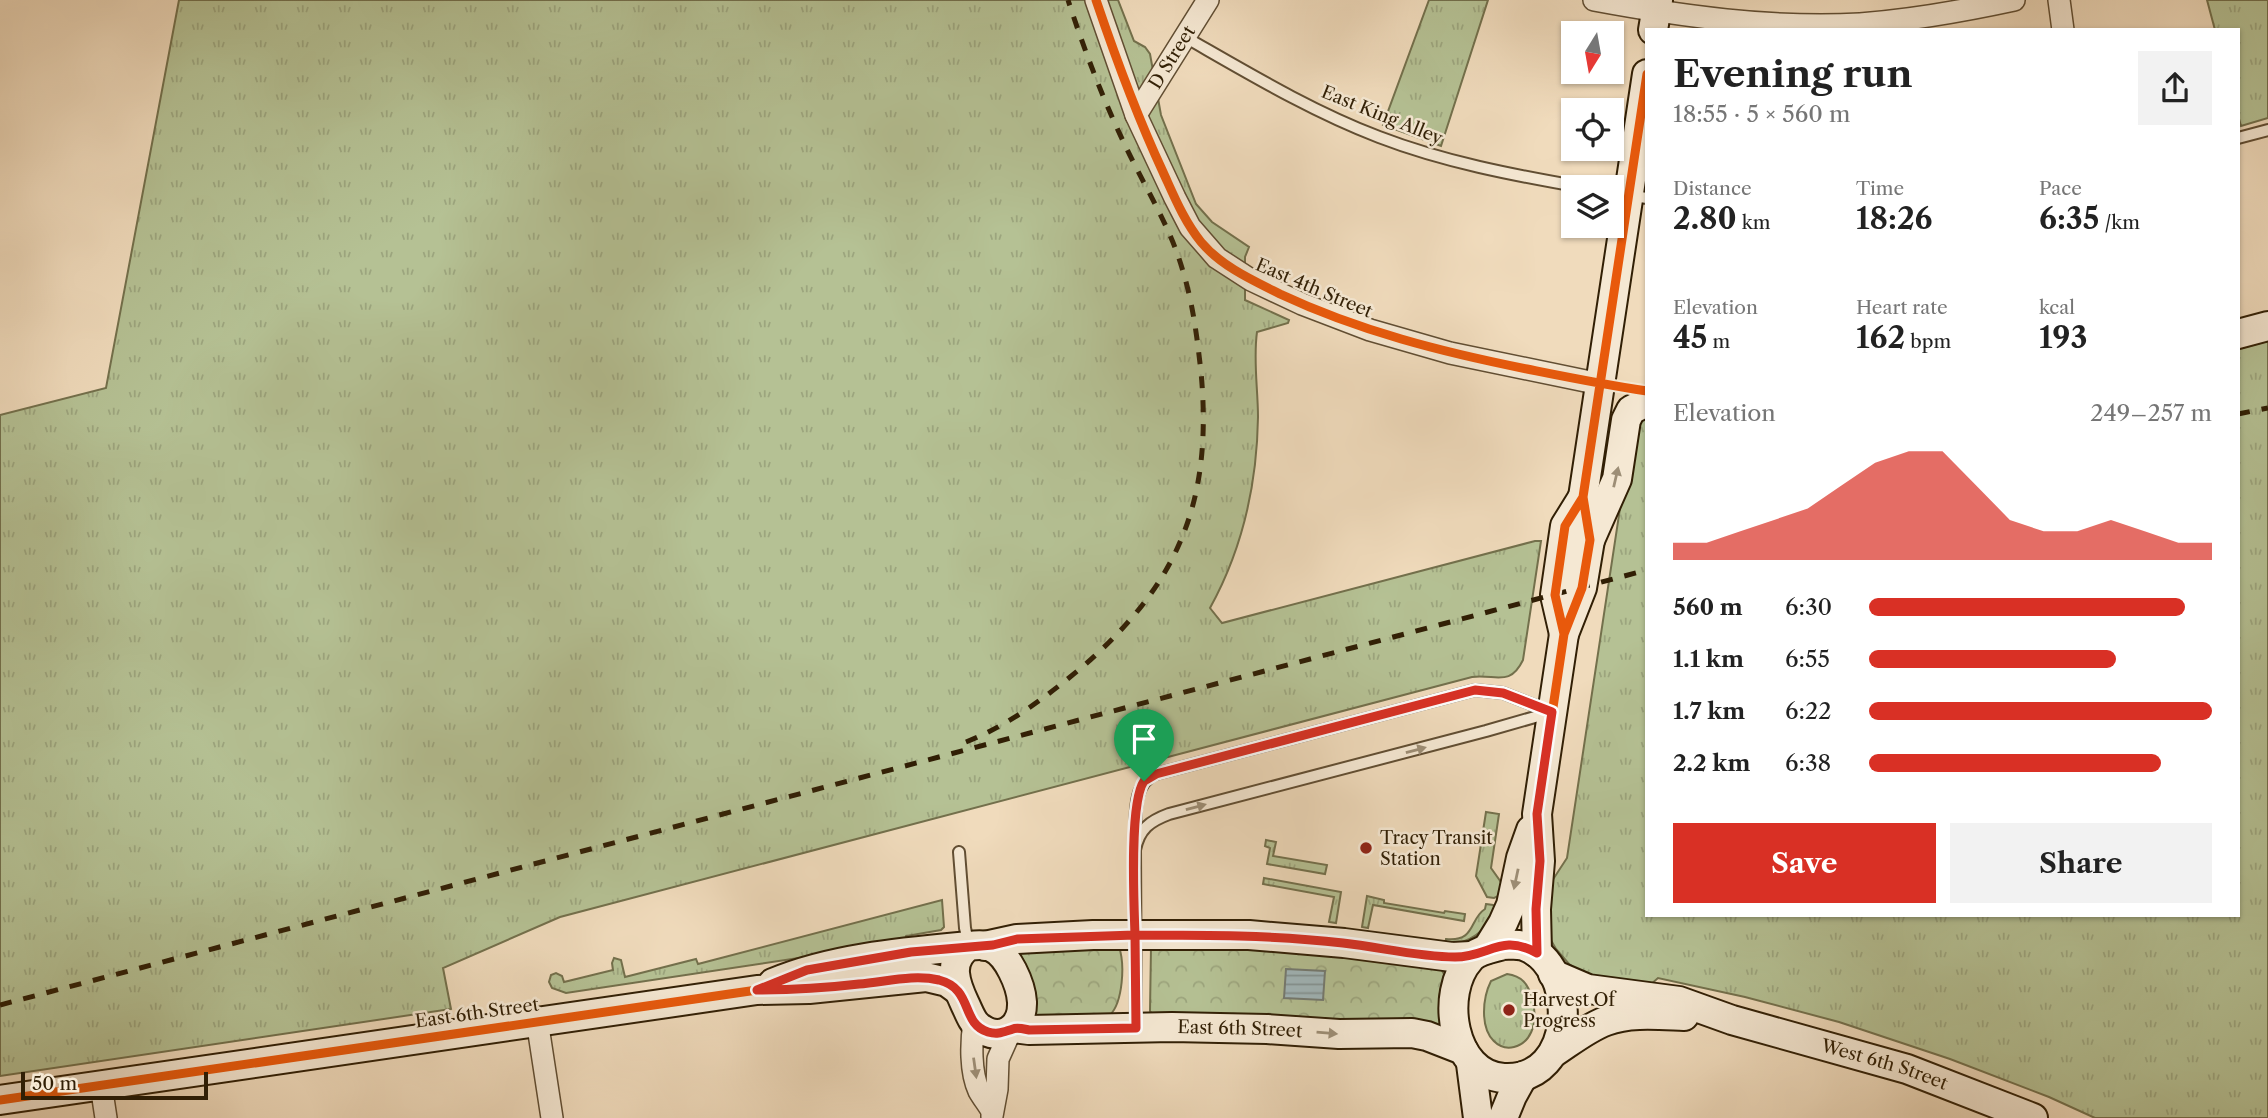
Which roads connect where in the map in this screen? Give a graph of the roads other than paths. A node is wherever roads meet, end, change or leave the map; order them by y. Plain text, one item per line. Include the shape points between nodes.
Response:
1 (1096, 0) edge
2 (1208, 0) edge
3 (1594, 0) edge
4 (2014, 0) edge
5 (2059, 0) edge
6 (1656, 13) edge
7 (2063, 28) edge
8 (1185, 37) junction
9 (1645, 87) edge
10 (1136, 115) junction
11 (2268, 130) edge
12 (2240, 137) edge
13 (1561, 183) edge
14 (1629, 195) edge
15 (2268, 326) edge
16 (2240, 333) edge
17 (1600, 384) junction
18 (1645, 391) edge
19 (1645, 403) edge
20 (1583, 497) junction
21 (1590, 540) junction
22 (1564, 634) junction
23 (1552, 712) junction
24 (1537, 814) junction
25 (1135, 850) junction
26 (959, 852) dead end
27 (1135, 935) junction
28 (977, 946) junction
29 (1479, 953) junction
30 (1545, 963) junction
31 (757, 990) junction
32 (958, 990) junction
33 (537, 1020) junction
34 (1732, 1020) junction
35 (974, 1022) junction
36 (1136, 1028) junction
37 (1012, 1029) junction
38 (1553, 1053) junction
39 (1467, 1057) junction
40 (1523, 1076) junction
41 (101, 1085) junction
42 (0, 1100) edge
43 (992, 1114) edge
44 (2030, 1117) edge
45 (106, 1118) edge
46 (552, 1118) edge
47 (1478, 1118) edge
48 (1503, 1118) edge

1 - 10 street, East 4th Street
2 - 8 street, D Street
3 - 6 street
4 - 6 street via 1944,15 1858,24
5 - 7 street
8 - 10 street, D Street
8 - 13 lane, East King Alley via 1324,113 1379,137 1438,157
9 - 14 street
10 - 17 street, East 4th Street via 1190,228 1217,258 1251,280 1370,330 1450,353
11 - 12 lane
14 - 17 street
15 - 16 street
17 - 18 street
17 - 20 street
21 -> 19 street via 1617,479 1626,420 1631,410
20 - 21 street
20 - 22 street via 1565,526 1555,595
21 - 22 street via 1582,588
22 - 23 street
23 - 24 street
25 -> 23 lane via 1146,826 1169,814
23 - 25 lane via 1503,693 1475,690 1151,776 1139,792
24 -> 29 street via 1511,905
24 - 30 street via 1536,909
25 - 27 lane
26 - 28 lane via 965,928
27 - 28 street, East 6th Street via 1027,938
27 - 29 street, East 6th Street via 1249,935 1452,957
27 - 36 lane
28 - 31 street, East 6th Street via 807,970
28 - 32 street via 964,949 956,961
28 - 37 street via 993,948 1004,958 1017,985 1021,1014
29 - 30 street via 1503,945 1523,945
29 - 39 street via 1461,971 1453,997 1455,1026
30 - 34 street, West 6th Street via 1588,989 1679,1001
30 - 38 street via 1562,1000 1562,1030
31 - 32 street, East 6th Street via 926,977
31 - 33 street, East 6th Street
32 - 35 street
33 - 41 street, East 6th Street
33 - 46 street
34 - 38 street, West 6th Street via 1641,1015 1608,1020
34 - 44 street, West 6th Street via 1907,1069
35 - 37 street via 989,1032
35 -> 43 street via 974,1070 978,1090
36 - 37 street, East 6th Street
36 -> 39 street, East 6th Street via 1412,1033 1436,1039
37 - 43 street via 998,1059
38 - 40 street
39 - 40 street via 1489,1075
39 - 47 street
40 - 48 street
41 - 42 street, East 6th Street
41 - 45 street

